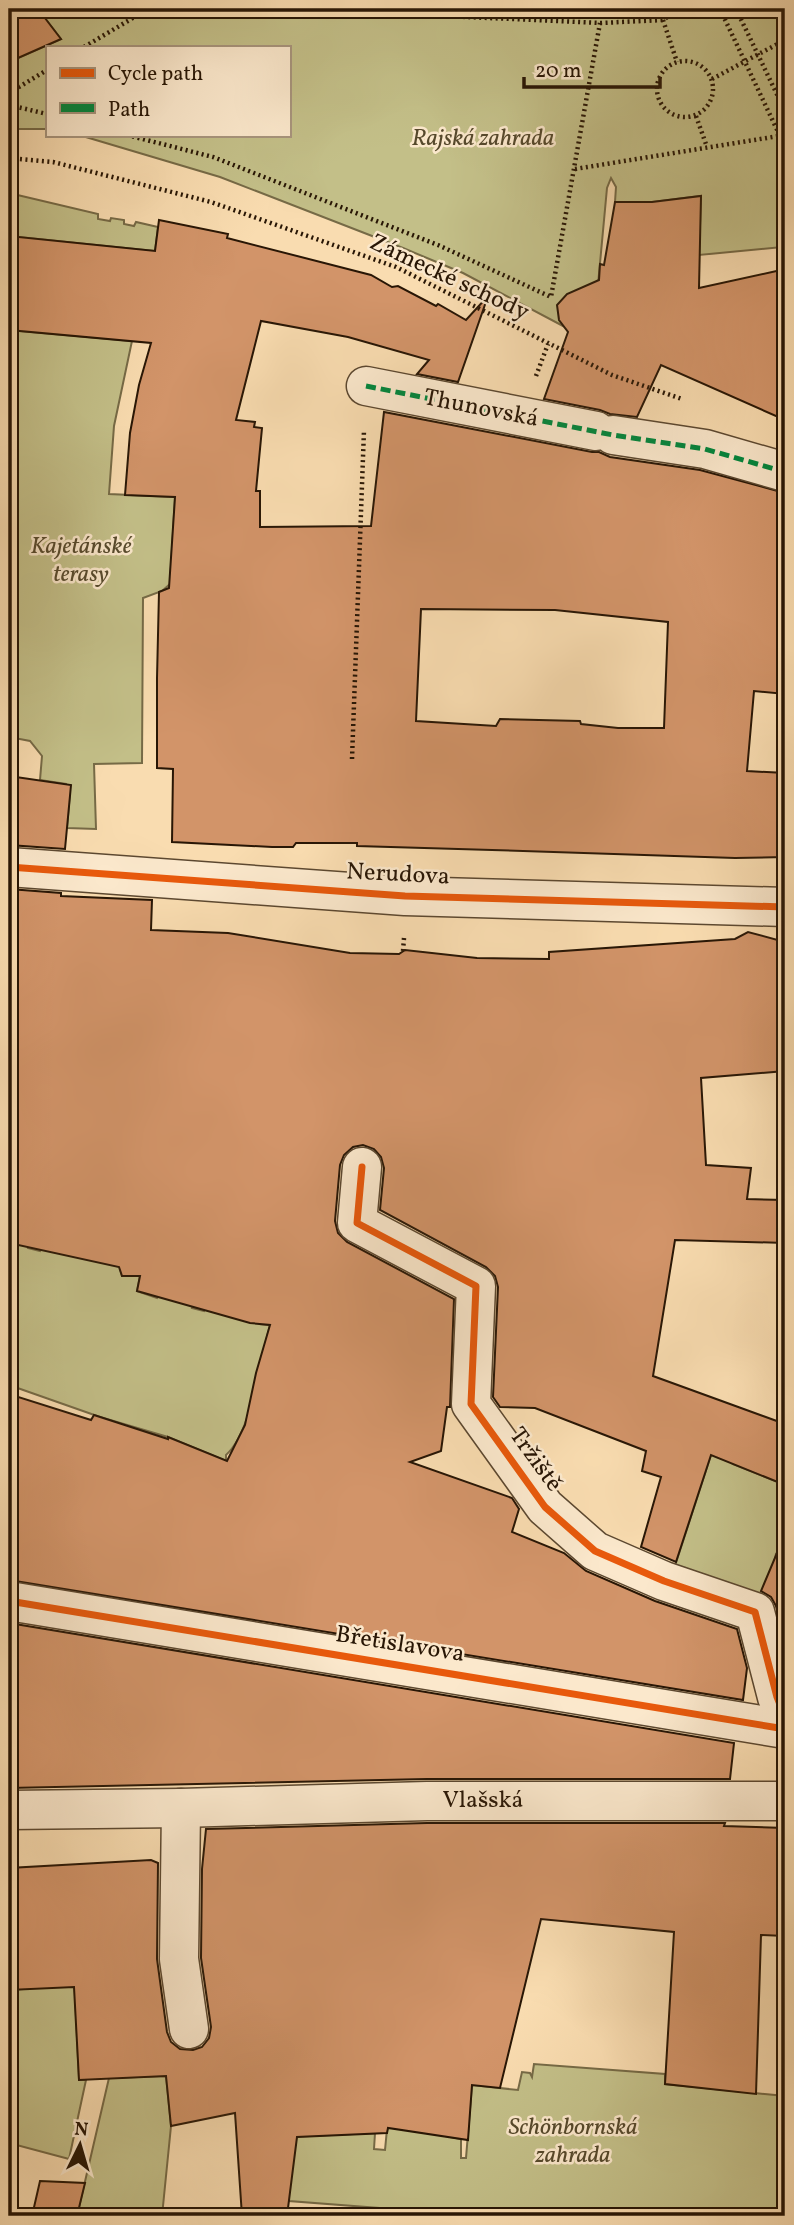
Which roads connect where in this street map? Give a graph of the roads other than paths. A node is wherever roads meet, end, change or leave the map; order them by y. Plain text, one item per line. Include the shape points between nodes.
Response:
1 (366, 386) dead end
2 (785, 472) edge
3 (9, 867) edge
4 (785, 907) edge
5 (362, 1167) dead end
6 (9, 1601) edge
7 (785, 1717) edge
8 (785, 1729) edge
9 (785, 1801) edge
10 (181, 1808) junction
11 (9, 1810) edge
12 (188, 2029) dead end

1 - 2 street, Thunovská via 705,449
3 - 4 street, Nerudova via 405,896
5 - 7 street, Tržiště via 357,1223 476,1286 471,1404 545,1507 595,1551 755,1612
6 - 8 street, Břetislavova
9 - 10 street, Vlašská via 427,1801
10 - 11 street, Vlašská
10 - 12 street via 179,1959

